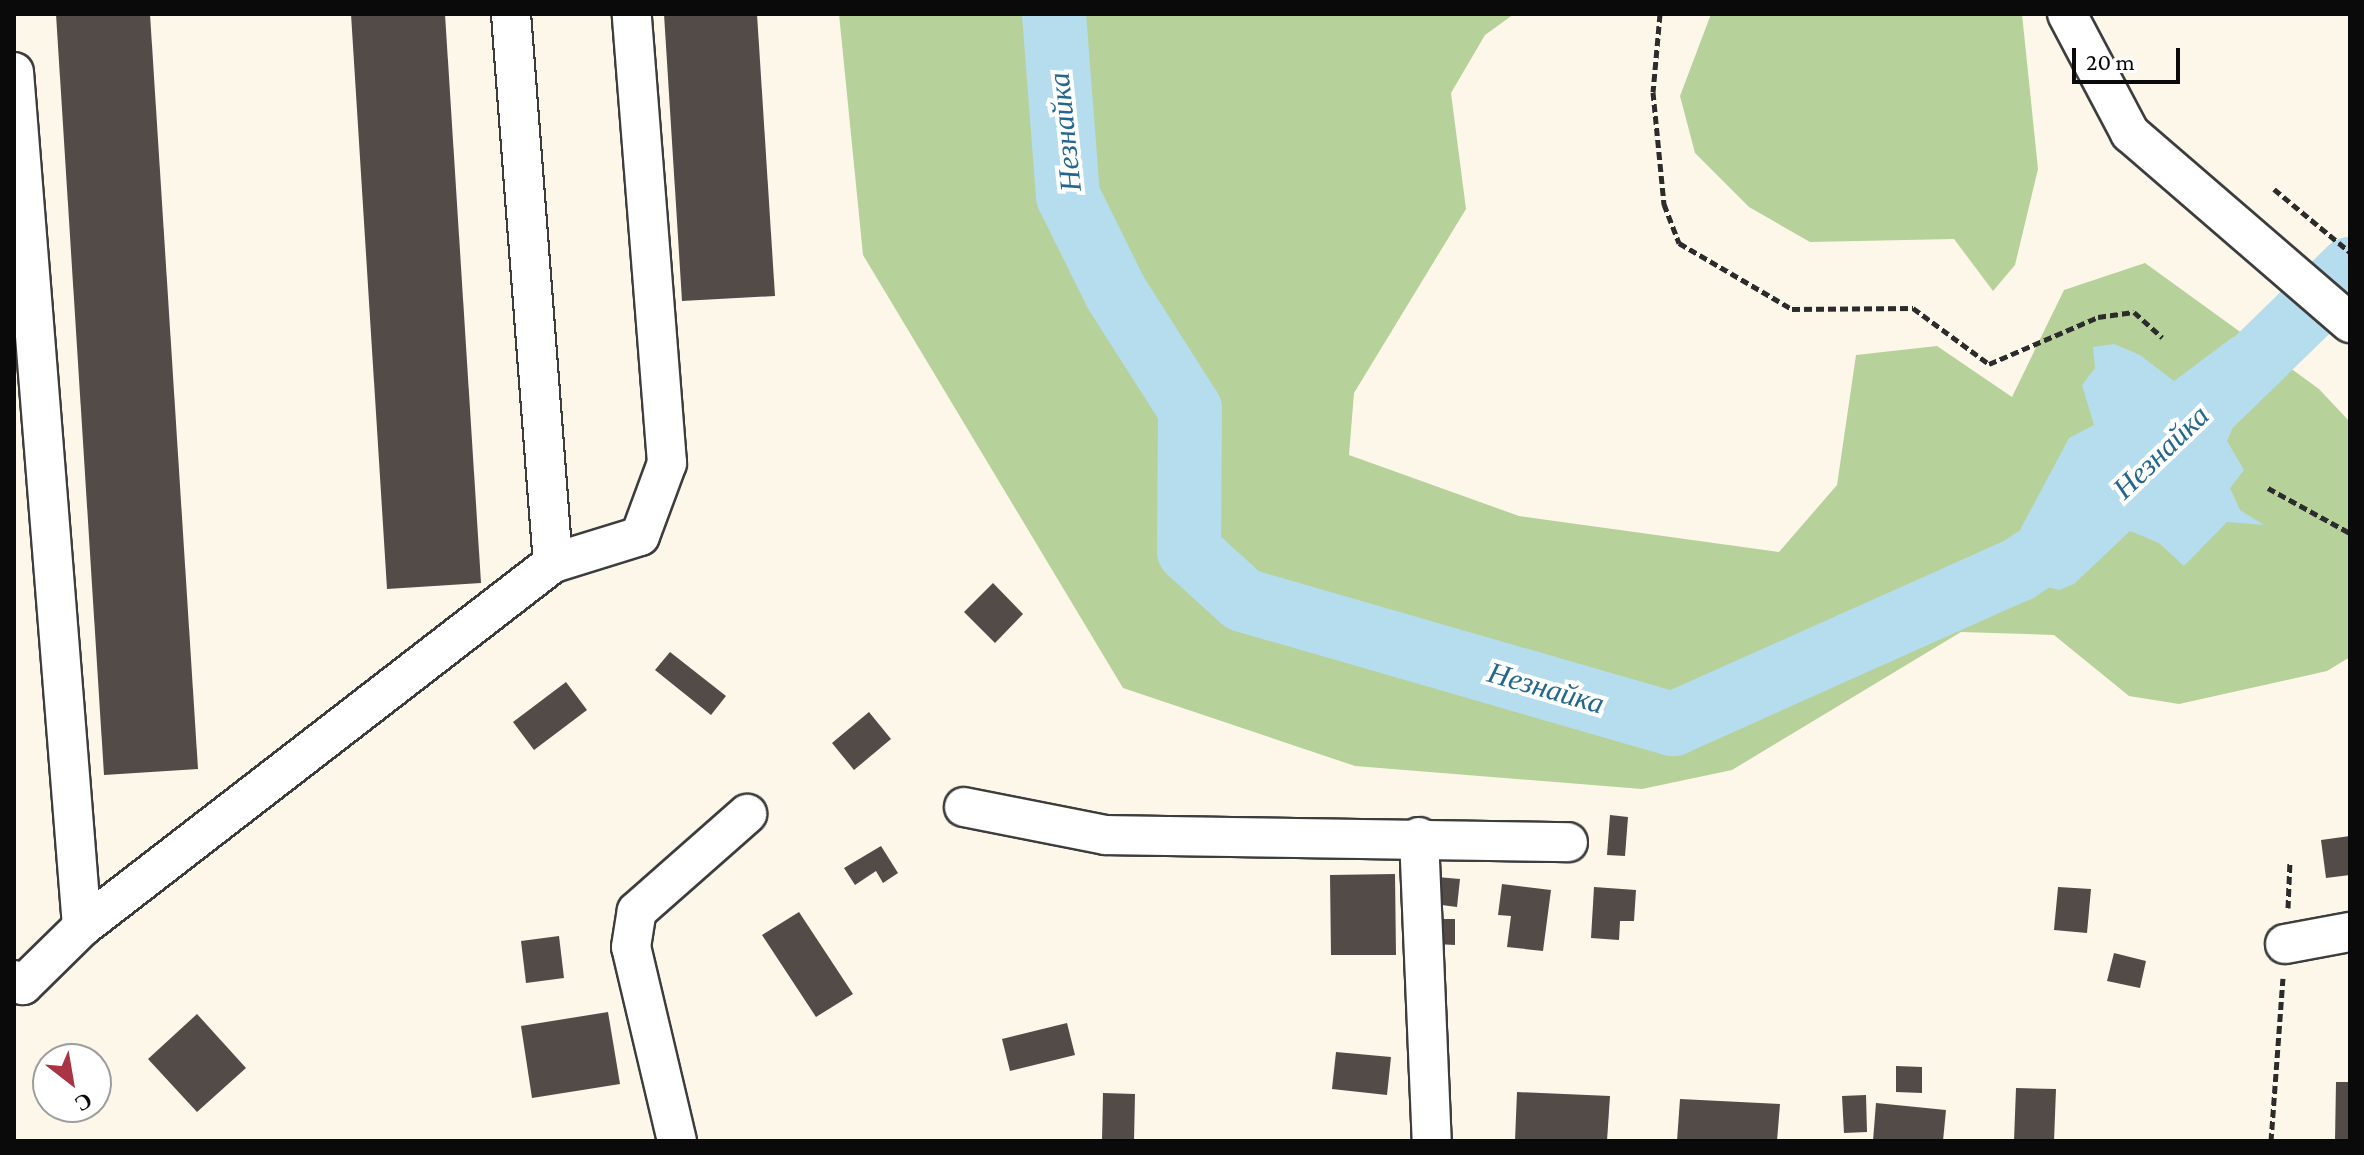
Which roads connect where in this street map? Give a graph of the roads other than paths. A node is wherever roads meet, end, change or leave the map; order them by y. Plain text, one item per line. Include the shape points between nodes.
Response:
1 (511, 14) edge
2 (632, 14) edge
3 (2067, 14) edge
4 (14, 72) edge
5 (2350, 323) edge
6 (553, 563) junction
7 (964, 807) dead end
8 (747, 814) dead end
9 (1419, 837) junction
10 (1568, 842) dead end
11 (82, 927) junction
12 (2350, 932) edge
13 (2285, 944) road end
14 (17, 986) edge
15 (677, 1141) edge
16 (1432, 1141) edge

1 - 6 street
2 - 6 street via 667,463 640,536
3 - 5 street via 2130,133
4 - 11 street
6 - 11 street
7 - 9 street via 1105,835
8 - 15 street via 637,911 631,947
9 - 10 street
9 - 16 street
11 - 14 street
12 - 13 street

